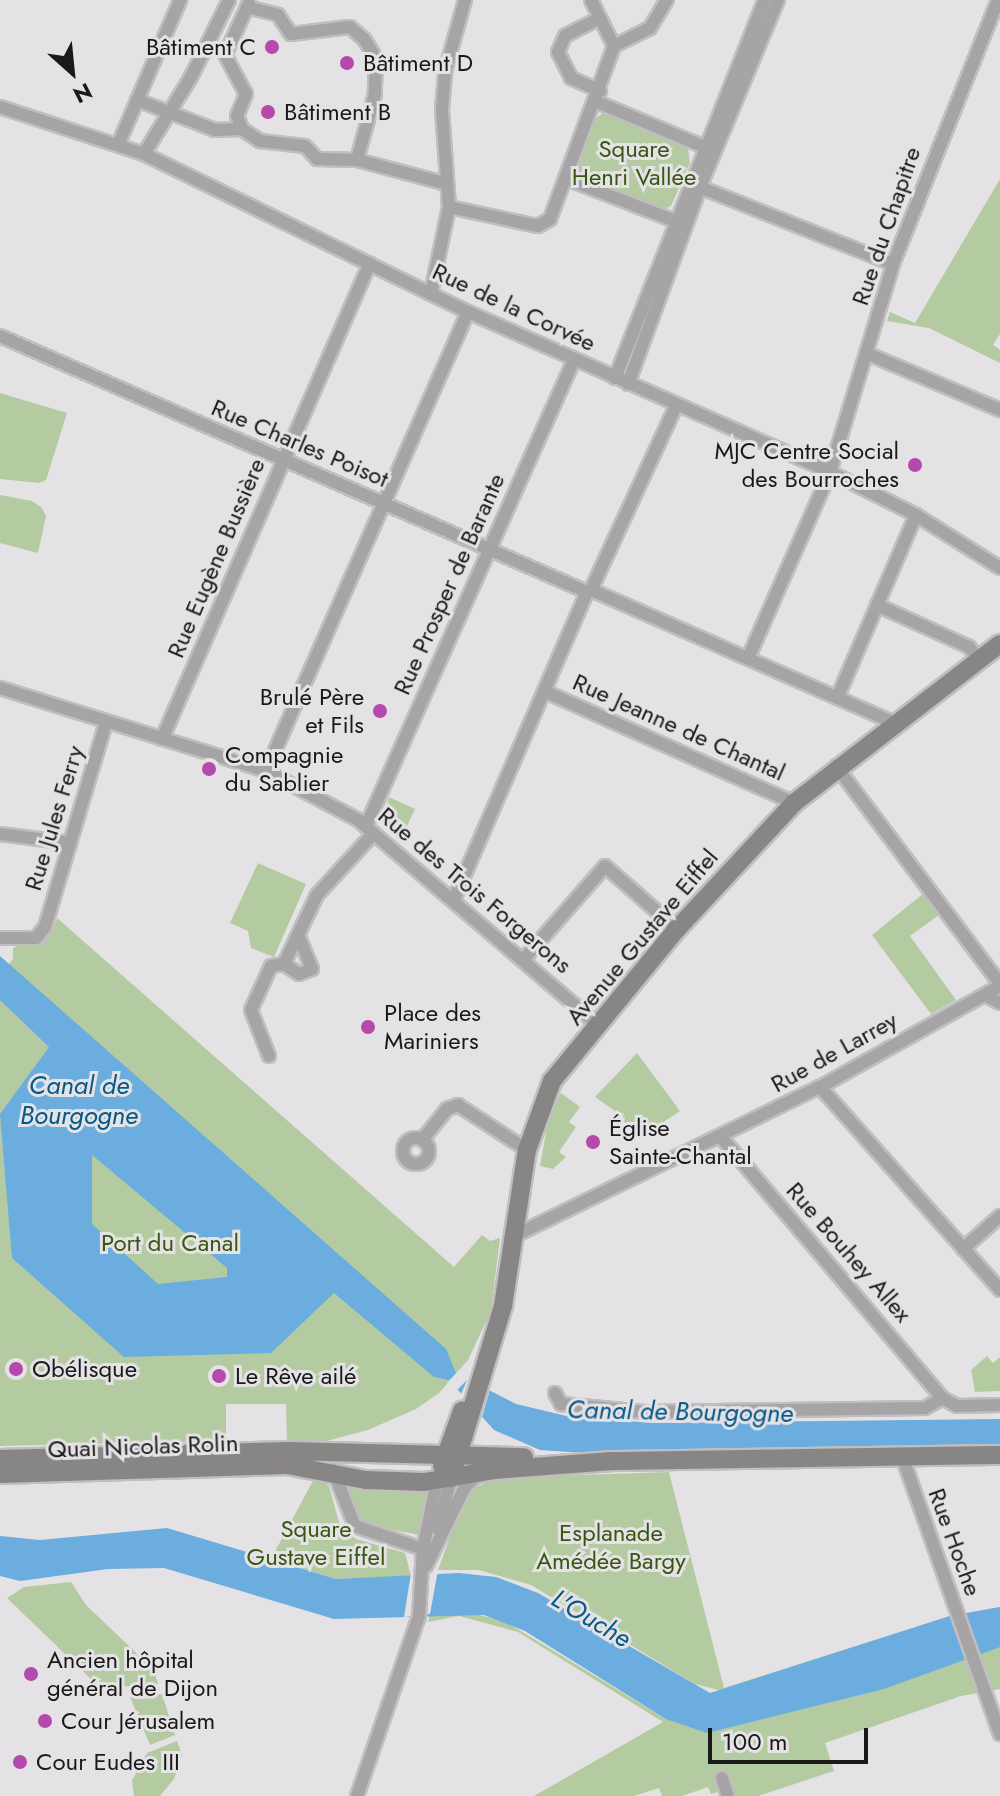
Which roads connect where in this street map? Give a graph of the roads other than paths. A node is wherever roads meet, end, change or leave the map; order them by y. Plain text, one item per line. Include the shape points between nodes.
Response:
1 (180, 0) edge
2 (229, 0) edge
3 (465, 0) edge
4 (591, 0) edge
5 (667, 0) edge
6 (765, 0) edge
7 (778, 0) edge
8 (998, 0) edge
9 (248, 4) edge
10 (600, 18) junction
11 (614, 46) junction
12 (598, 97) junction
13 (137, 100) junction
14 (0, 107) edge
15 (170, 112) junction
16 (242, 129) junction
17 (118, 145) junction
18 (710, 149) junction
19 (144, 154) junction
20 (357, 160) junction
21 (567, 179) junction
22 (447, 184) junction
23 (695, 185) junction
24 (449, 207) junction
25 (680, 223) junction
26 (370, 263) junction
27 (893, 264) junction
28 (431, 293) junction
29 (468, 312) junction
30 (0, 336) edge
31 (866, 353) junction
32 (574, 360) junction
33 (615, 378) junction
34 (628, 384) junction
35 (676, 406) junction
36 (1000, 410) edge
37 (283, 460) junction
38 (830, 472) junction
39 (382, 503) junction
40 (916, 515) junction
41 (488, 549) junction
42 (1000, 568) edge
43 (588, 588) junction
44 (877, 605) junction
45 (1000, 644) edge
46 (749, 656) junction
47 (979, 659) junction
48 (0, 688) edge
49 (546, 692) junction
50 (838, 696) junction
51 (106, 722) junction
52 (892, 722) junction
53 (162, 739) junction
54 (836, 766) junction
55 (266, 771) junction
56 (794, 803) junction
57 (370, 830) junction
58 (0, 834) edge
59 (69, 843) junction
60 (454, 900) junction
61 (677, 929) junction
62 (299, 936) junction
63 (0, 938) edge
64 (524, 959) junction
65 (284, 964) junction
66 (1000, 985) edge
67 (985, 995) junction
68 (1000, 1003) edge
69 (598, 1025) junction
70 (269, 1056) dead end
71 (820, 1087) junction
72 (721, 1137) junction
73 (422, 1140) dead end
74 (527, 1150) junction
75 (1000, 1216) edge
76 (514, 1236) junction
77 (963, 1249) junction
78 (1000, 1290) edge
79 (555, 1393) dead end
80 (942, 1398) junction
81 (1000, 1405) edge
82 (467, 1417) junction
83 (1000, 1455) edge
84 (498, 1456) junction
85 (902, 1456) junction
86 (286, 1458) junction
87 (0, 1459) edge
88 (542, 1460) junction
89 (567, 1463) junction
90 (48, 1465) junction
91 (448, 1469) junction
92 (333, 1470) junction
93 (0, 1474) edge
94 (478, 1474) junction
95 (427, 1550) junction
96 (1000, 1734) edge
97 (722, 1778) dead end
98 (357, 1796) edge
99 (728, 1796) edge

1 - 13 street
2 - 15 street
3 - 22 street via 443,92
4 - 10 street
5 - 11 street via 650,28
6 - 18 street
7 - 18 street
8 - 27 street, Rue du Chapitre
9 - 16 street via 225,55 246,94 237,116
9 - 20 street via 278,15 291,34 350,27 364,39 376,58 375,94
10 - 11 street
10 - 12 street via 565,36 558,52 571,78
11 - 12 street
12 - 18 street
12 - 21 street
13 - 15 street
13 - 17 street
14 - 17 street, Rue de la Corvée
15 - 16 street via 215,130
15 - 19 street
16 - 20 street via 260,141 305,146 317,159
17 - 19 street, Rue de la Corvée
18 - 23 street
19 - 26 street, Rue de la Corvée
20 - 22 street
21 - 24 street via 550,219 538,226
21 - 25 street
22 - 24 street
23 - 25 street
23 - 27 street
24 - 28 street
25 - 33 street
25 - 34 street
26 - 28 street, Rue de la Corvée
26 - 37 street, Rue Eugène Bussière
27 - 31 street, Rue du Chapitre
28 - 29 street, Rue de la Corvée
29 - 32 street, Rue de la Corvée
29 - 39 street
30 - 37 street, Rue Charles Poisot
31 - 36 street
31 - 38 street, Rue du Chapitre
32 - 33 street, Rue de la Corvée
32 - 41 street, Rue Prosper de Barante
33 - 34 street, Rue de la Corvée
34 - 35 street, Rue de la Corvée
35 - 38 street, Rue de la Corvée
35 - 43 street
37 - 39 street, Rue Charles Poisot
37 - 53 street, Rue Eugène Bussière
38 - 40 street, Rue de la Corvée
38 - 46 street, Rue du Chapitre
39 - 41 street, Rue Charles Poisot
39 - 55 street
40 - 42 street, Rue de la Corvée
40 - 44 street
41 - 43 street, Rue Charles Poisot
41 - 57 street, Rue Prosper de Barante
43 - 46 street, Rue Charles Poisot
43 - 49 street
44 - 47 street via 969,647
44 - 50 street
45 - 47 main road, Avenue Gustave Eiffel
46 - 50 street, Rue Charles Poisot
47 - 52 main road, Avenue Gustave Eiffel
48 - 51 street, Rue des Trois Forgerons
49 - 56 street, Rue Jeanne de Chantal
49 - 60 street
50 - 52 street, Rue Charles Poisot
51 - 53 street, Rue des Trois Forgerons
51 - 59 street, Rue Jules Ferry
52 - 54 main road, Avenue Gustave Eiffel
53 - 55 street, Rue des Trois Forgerons
54 - 56 main road, Avenue Gustave Eiffel
54 - 66 street
55 - 57 street, Rue des Trois Forgerons
56 - 61 main road, Avenue Gustave Eiffel
57 - 60 street, Rue des Trois Forgerons
57 - 62 street, Rue Prosper de Barante via 317,895
58 - 59 street
59 - 63 street, Rue Jules Ferry via 45,927 36,938
60 - 64 street, Rue des Trois Forgerons
61 - 64 street via 605,866
61 - 69 main road, Avenue Gustave Eiffel
62 - 65 street, Rue Prosper de Barante
62 - 65 street via 312,969 299,974
64 - 69 street, Rue des Trois Forgerons
65 - 70 street, Rue Prosper de Barante via 271,966 251,1010
66 - 67 street, Rue de Larrey
67 - 68 street
67 - 71 street, Rue de Larrey
69 - 74 main road, Avenue Gustave Eiffel via 552,1081
71 - 72 street, Rue de Larrey
71 - 77 street
72 - 76 street, Rue de Larrey
72 - 80 street, Rue Bouhey Allex
73 - 74 street via 447,1109 458,1105
74 - 76 main road, Avenue Gustave Eiffel
75 - 77 street
76 - 82 main road, Avenue Gustave Eiffel via 506,1295
77 - 78 street
79 - 80 street via 561,1404 645,1412 925,1408
80 - 81 street via 957,1406
82 - 84 main road via 477,1444
82 - 91 main road, Avenue Gustave Eiffel
83 - 85 main road, Quai Nicolas Rolin
84 - 88 main road, Quai Nicolas Rolin
84 - 91 main road, Quai Nicolas Rolin
85 - 89 main road, Quai Nicolas Rolin
85 - 96 street, Rue Hoche
86 - 90 main road, Quai Nicolas Rolin
86 - 91 main road, Quai Nicolas Rolin
86 - 92 main road, Quai Nicolas Rolin
87 - 90 main road, Quai Nicolas Rolin
88 - 89 main road, Quai Nicolas Rolin
88 - 91 main road
89 - 94 main road, Quai Nicolas Rolin
90 - 93 main road, Quai Nicolas Rolin
91 - 92 main road, Quai Nicolas Rolin
91 - 94 main road, Quai Nicolas Rolin
91 - 95 street
92 - 95 street via 355,1526
94 - 95 street
95 - 98 street via 419,1616
97 - 99 street

